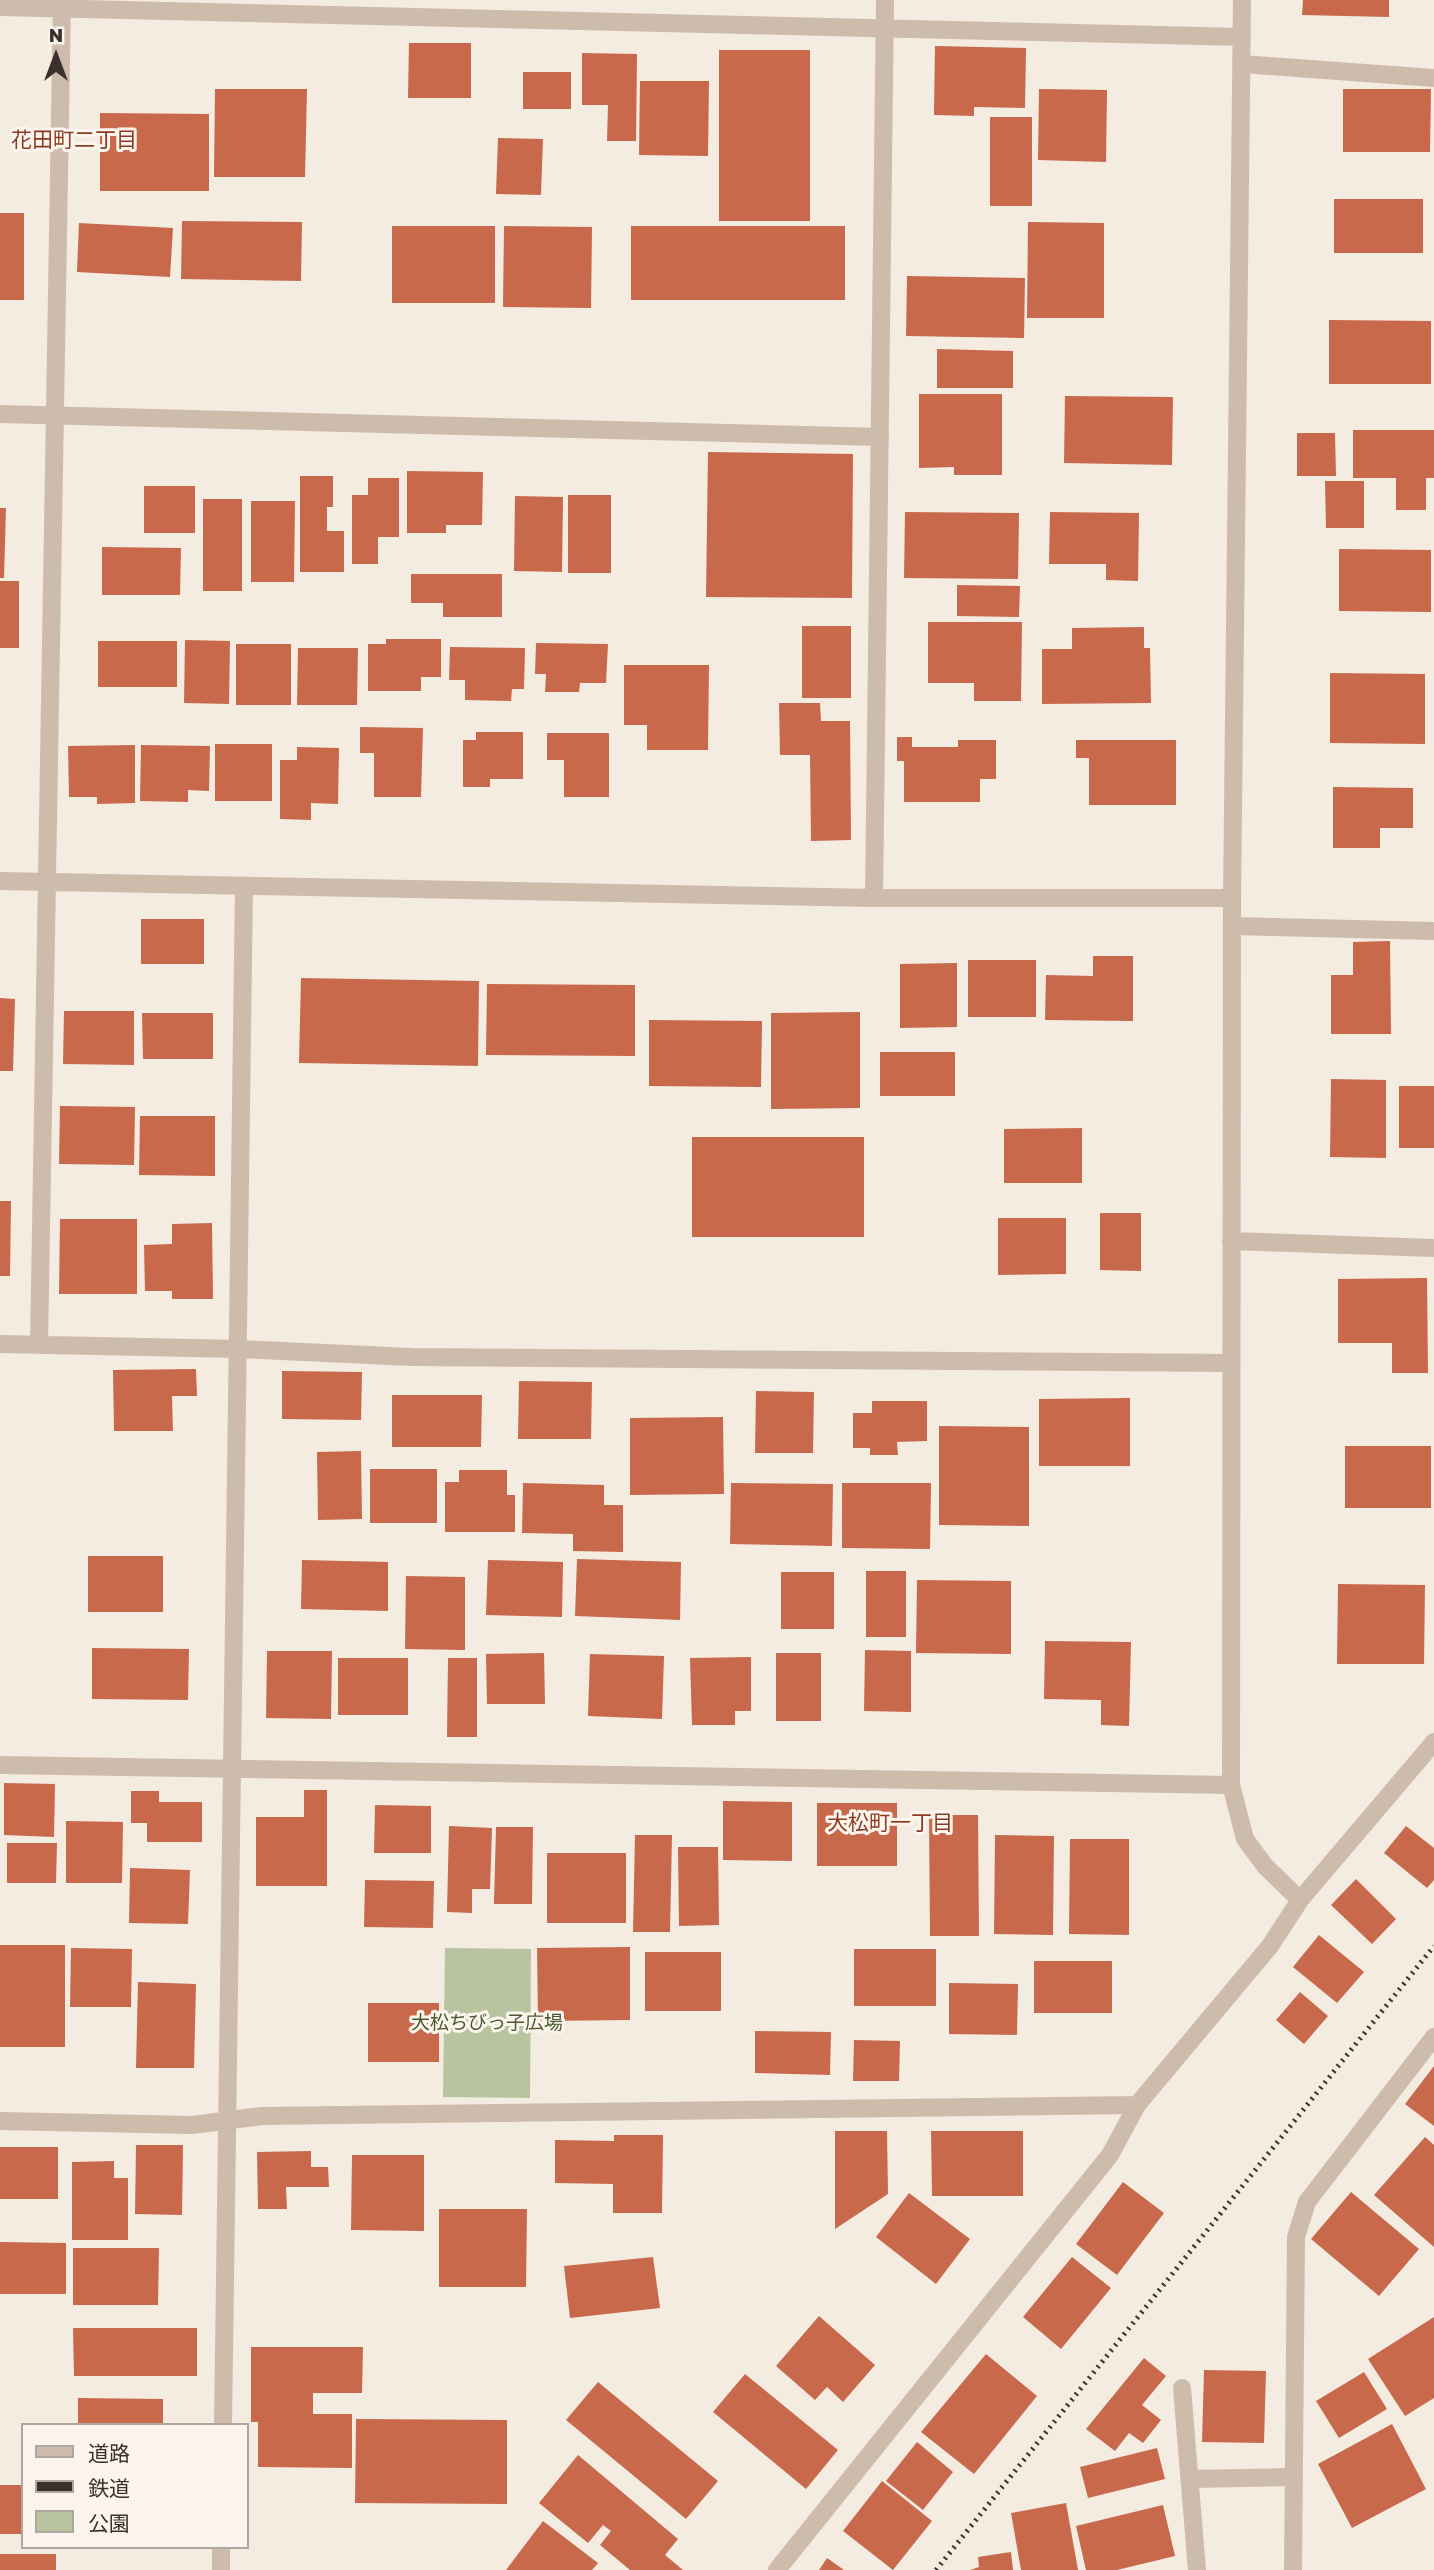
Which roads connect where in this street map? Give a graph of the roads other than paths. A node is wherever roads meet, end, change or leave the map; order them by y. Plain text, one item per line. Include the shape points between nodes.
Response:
1 (885, 0) edge
2 (1242, 0) edge
3 (62, 4) edge
4 (0, 7) edge
5 (885, 27) junction
6 (1242, 37) junction
7 (1242, 64) junction
8 (1434, 78) edge
9 (0, 414) edge
10 (54, 415) junction
11 (880, 437) junction
12 (0, 881) edge
13 (47, 881) junction
14 (244, 887) junction
15 (874, 898) junction
16 (1232, 898) junction
17 (1233, 926) junction
18 (1434, 930) edge
19 (1231, 1241) junction
20 (1434, 1248) edge
21 (0, 1344) edge
22 (39, 1345) junction
23 (239, 1349) junction
24 (1231, 1363) junction
25 (1434, 1742) edge
26 (0, 1765) edge
27 (231, 1769) junction
28 (1231, 1785) junction
29 (1300, 1900) junction
30 (1434, 2038) edge
31 (1137, 2105) junction
32 (0, 2121) edge
33 (227, 2121) junction
34 (1182, 2388) dead end
35 (223, 2423) edge
36 (1294, 2477) junction
37 (1190, 2479) junction
38 (221, 2549) edge
39 (221, 2570) edge
40 (777, 2570) edge
41 (1197, 2570) edge
42 (1293, 2570) edge

1 - 5 street
2 - 6 street
3 - 4 street
3 - 5 street
3 - 10 street
5 - 6 street
5 - 11 street
6 - 7 street
7 - 8 street
7 - 16 street
9 - 10 street
10 - 11 street
10 - 13 street
11 - 15 street
12 - 13 street
13 - 14 street
13 - 22 street
14 - 15 street
14 - 23 street
15 - 16 street
16 - 17 street
17 - 18 street
17 - 19 street
19 - 20 street
19 - 24 street
21 - 22 street
22 - 23 street
23 - 24 street via 411,1357
23 - 27 street
24 - 28 street
25 - 29 street
26 - 27 street
27 - 28 street
27 - 33 street
28 - 29 street via 1245,1839
29 - 31 street via 1270,1946
30 - 36 street via 1307,2202 1296,2237
31 - 33 street via 262,2116
31 - 40 street via 1110,2155
32 - 33 street via 192,2125
33 - 35 street
34 - 37 street
36 - 37 street
36 - 42 street
37 - 41 street
38 - 39 street

